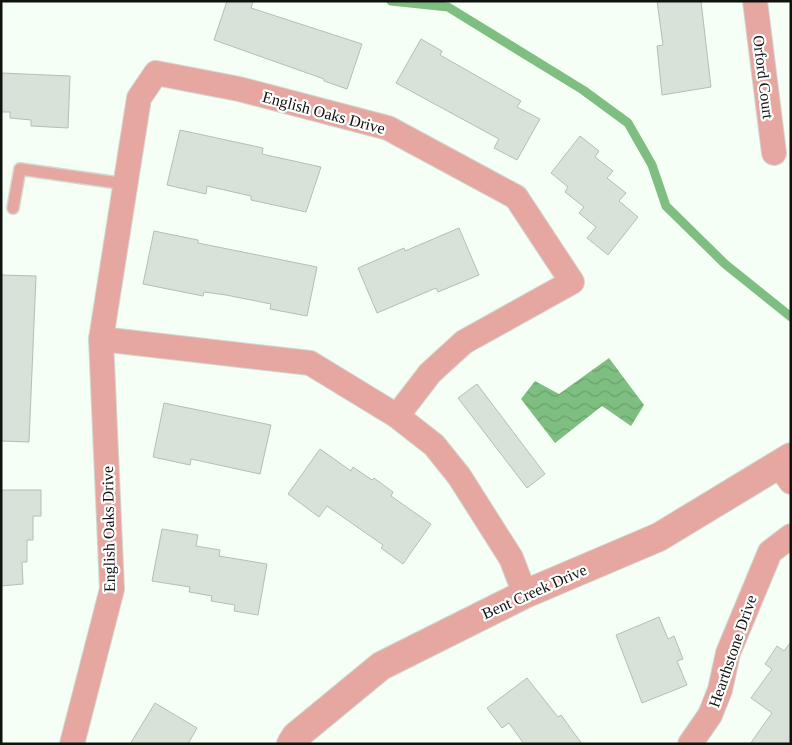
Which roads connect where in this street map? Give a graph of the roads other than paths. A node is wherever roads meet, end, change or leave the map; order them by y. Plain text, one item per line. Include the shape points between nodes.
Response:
1 (755, 1) edge
2 (774, 152) dead end
3 (126, 184) junction
4 (13, 208) dead end
5 (101, 339) junction
6 (397, 416) junction
7 (787, 468) edge
8 (791, 536) edge
9 (524, 594) junction
10 (72, 744) edge
11 (290, 744) edge
12 (690, 744) edge

1 - 2 street, Orford Court
3 - 4 lane via 20,169
3 - 5 street, English Oaks Drive
3 - 6 street, English Oaks Drive via 139,98 156,73 240,89 388,128 516,197 572,282 464,342 430,373
5 - 6 street via 310,363
5 - 10 street, English Oaks Drive via 112,589
6 - 9 street via 434,445 459,476 511,558
7 - 9 street, Bent Creek Drive via 659,537
8 - 12 street, Hearthstone Drive via 770,552 728,652 720,690 710,715
9 - 11 street, Bent Creek Drive via 381,666

